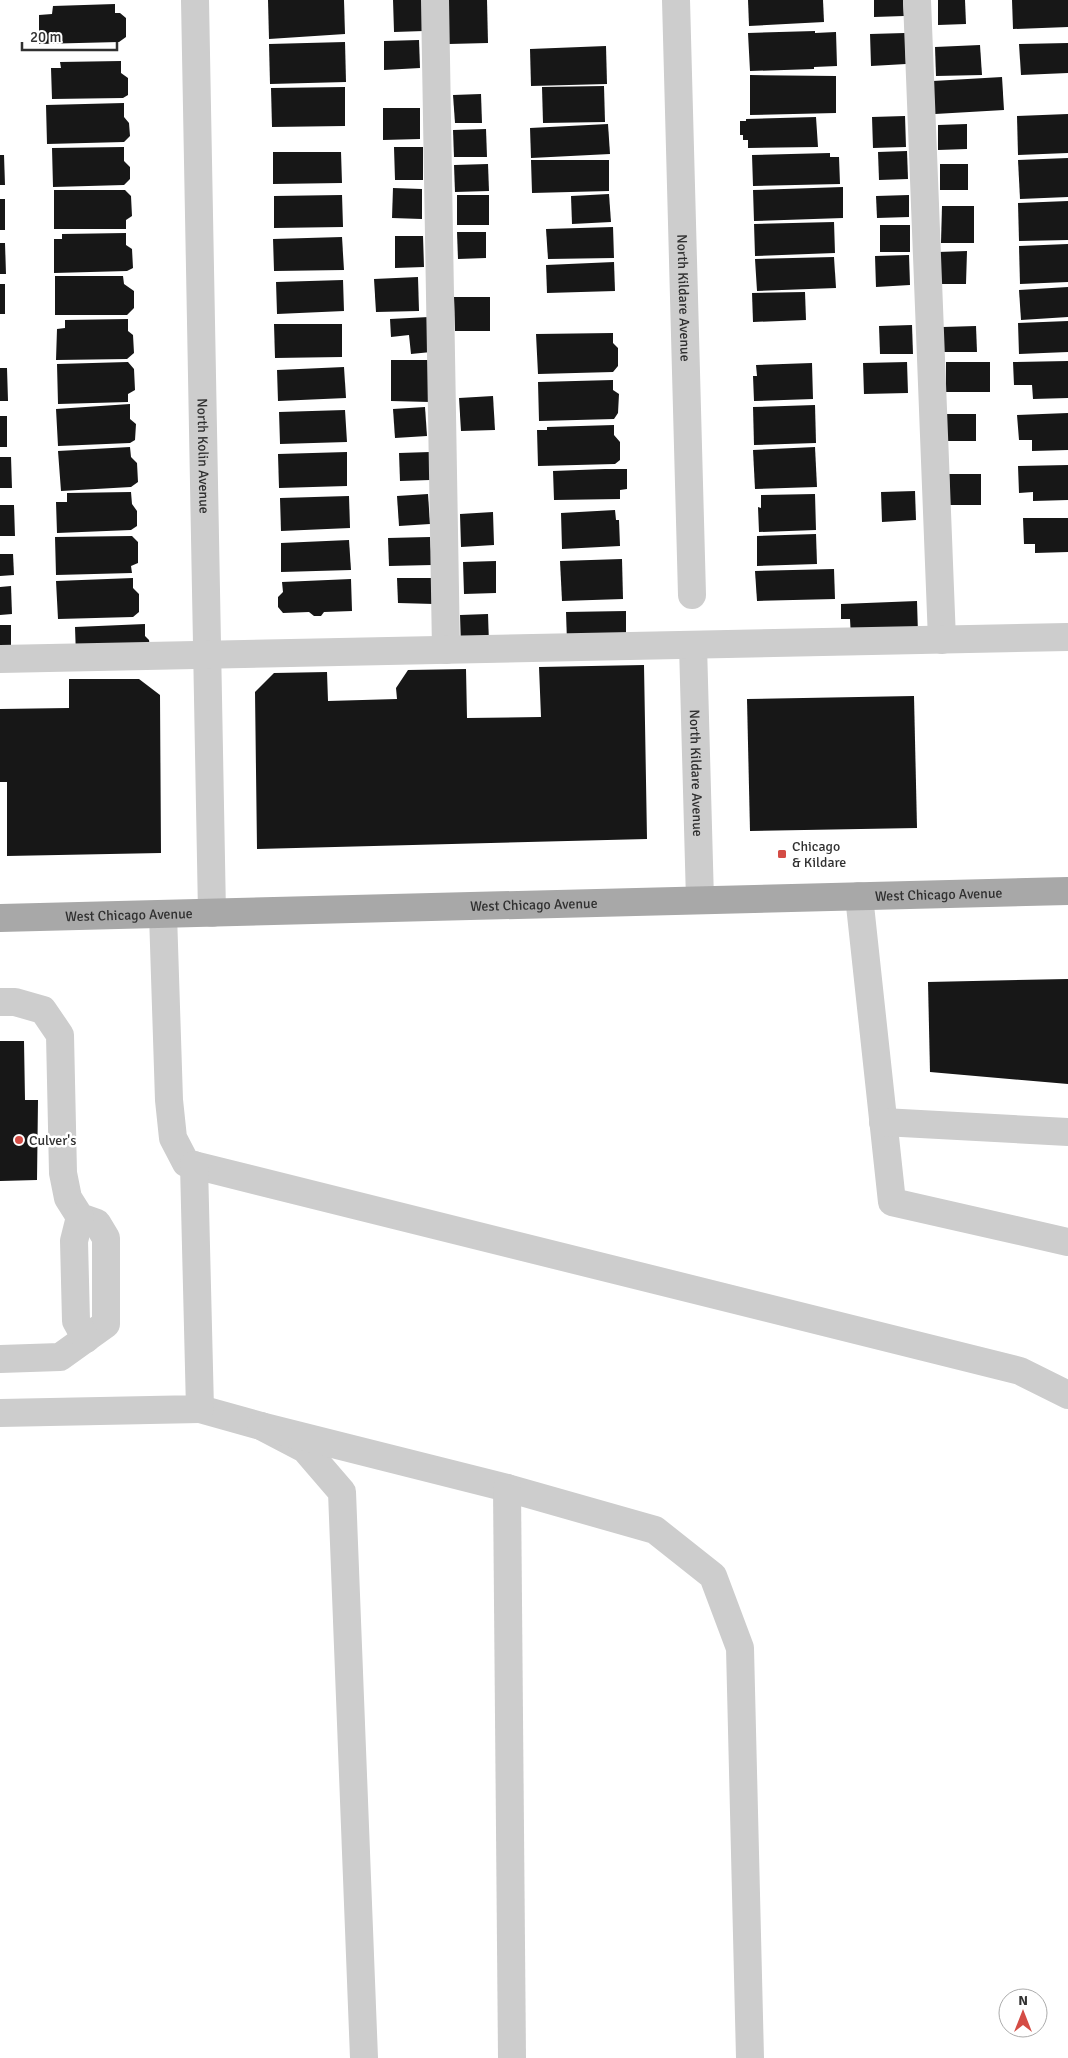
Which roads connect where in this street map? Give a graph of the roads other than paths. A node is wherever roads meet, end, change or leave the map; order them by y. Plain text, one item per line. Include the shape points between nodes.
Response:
1 (194, 0) edge
2 (434, 0) edge
3 (676, 0) edge
4 (917, 0) edge
5 (692, 595) dead end
6 (1068, 637) edge
7 (942, 640) junction
8 (693, 645) junction
9 (446, 650) junction
10 (208, 655) junction
11 (0, 659) edge
12 (1068, 891) edge
13 (859, 896) junction
14 (700, 900) junction
15 (212, 913) junction
16 (163, 914) junction
17 (0, 918) edge
18 (0, 1002) edge
19 (883, 1122) junction
20 (1068, 1132) edge
21 (194, 1165) junction
22 (1068, 1242) edge
23 (0, 1359) edge
24 (1068, 1395) edge
25 (200, 1409) junction
26 (0, 1413) edge
27 (262, 1426) junction
28 (506, 1488) junction
29 (364, 2058) edge
30 (512, 2058) edge
31 (750, 2058) edge

1 - 10 street, North Kolin Avenue
2 - 9 street
3 - 5 street, North Kildare Avenue
4 - 7 street
6 - 7 street
7 - 8 street
8 - 9 street
8 - 14 street, North Kildare Avenue
9 - 10 street
10 - 11 street
10 - 15 street, North Kolin Avenue
12 - 13 main road, West Chicago Avenue
13 - 14 main road, West Chicago Avenue
13 - 19 street
14 - 15 main road, West Chicago Avenue
15 - 16 main road, West Chicago Avenue
16 - 17 main road, West Chicago Avenue
16 - 21 street via 173,1138 186,1163
18 - 23 street via 15,1002 43,1010 60,1035 63,1173 68,1198 80,1217 97,1223 106,1238 106,1324 60,1357
19 - 20 street
19 - 22 street via 892,1202
21 - 24 street via 1020,1371
21 - 25 street
25 - 26 street
25 - 27 street
27 - 28 street
27 - 29 street via 306,1449 342,1492
28 - 30 street
28 - 31 street via 654,1530 713,1576 740,1648

